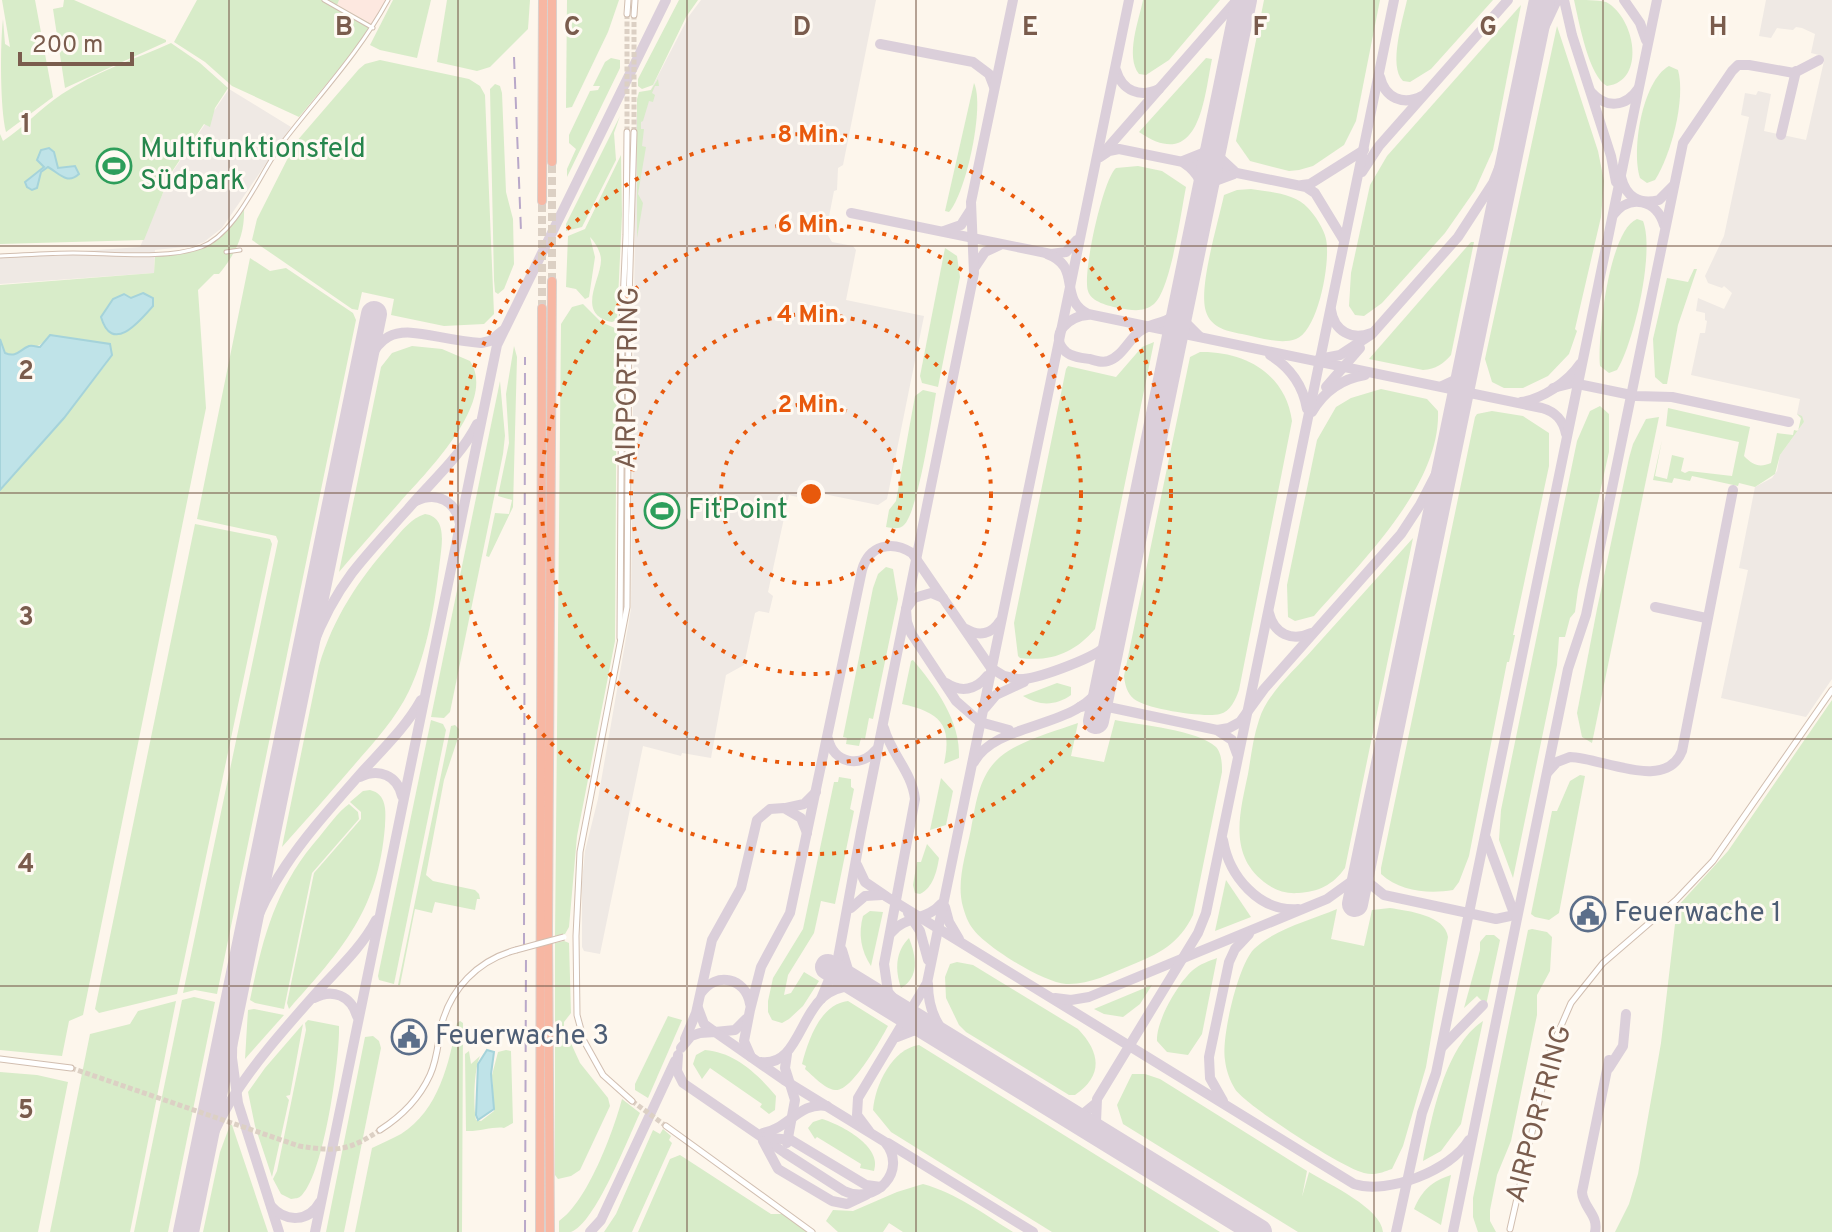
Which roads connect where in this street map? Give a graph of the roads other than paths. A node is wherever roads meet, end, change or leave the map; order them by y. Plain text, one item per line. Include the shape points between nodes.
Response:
1 (324, 0) edge
2 (388, 0) edge
3 (543, 0) edge
4 (552, 0) edge
5 (628, 0) edge
6 (635, 0) edge
7 (373, 27) junction
8 (630, 132) tunnel mouth
9 (552, 162) tunnel mouth
10 (542, 201) tunnel mouth
11 (240, 250) dead end
12 (226, 252) dead end
13 (0, 256) edge
14 (552, 281) tunnel mouth
15 (542, 308) tunnel mouth
16 (1832, 690) edge
17 (576, 936) junction
18 (0, 1059) edge
19 (71, 1068) tunnel mouth
20 (632, 1101) tunnel mouth
21 (666, 1126) tunnel mouth
22 (380, 1130) tunnel mouth
23 (1510, 1229) dead end
24 (540, 1232) edge
25 (550, 1232) edge
26 (812, 1232) edge

1 - 7 street
2 - 7 street
3 - 10 highway
4 - 9 highway
5 - 6 street via 630,15
7 - 13 street via 284,140 227,228 208,244 137,255
8 - 17 street, AIRPORTRING via 627,607 580,852
11 - 12 street
14 - 25 highway
15 - 24 highway
16 - 23 street, AIRPORTRING via 1726,844 1676,900 1581,988 1551,1049
17 - 20 street, AIRPORTRING via 577,1015 584,1041 603,1075
17 - 22 street, bridge via 502,954 478,968 458,989 444,1018 423,1088
18 - 19 street
21 - 26 street

